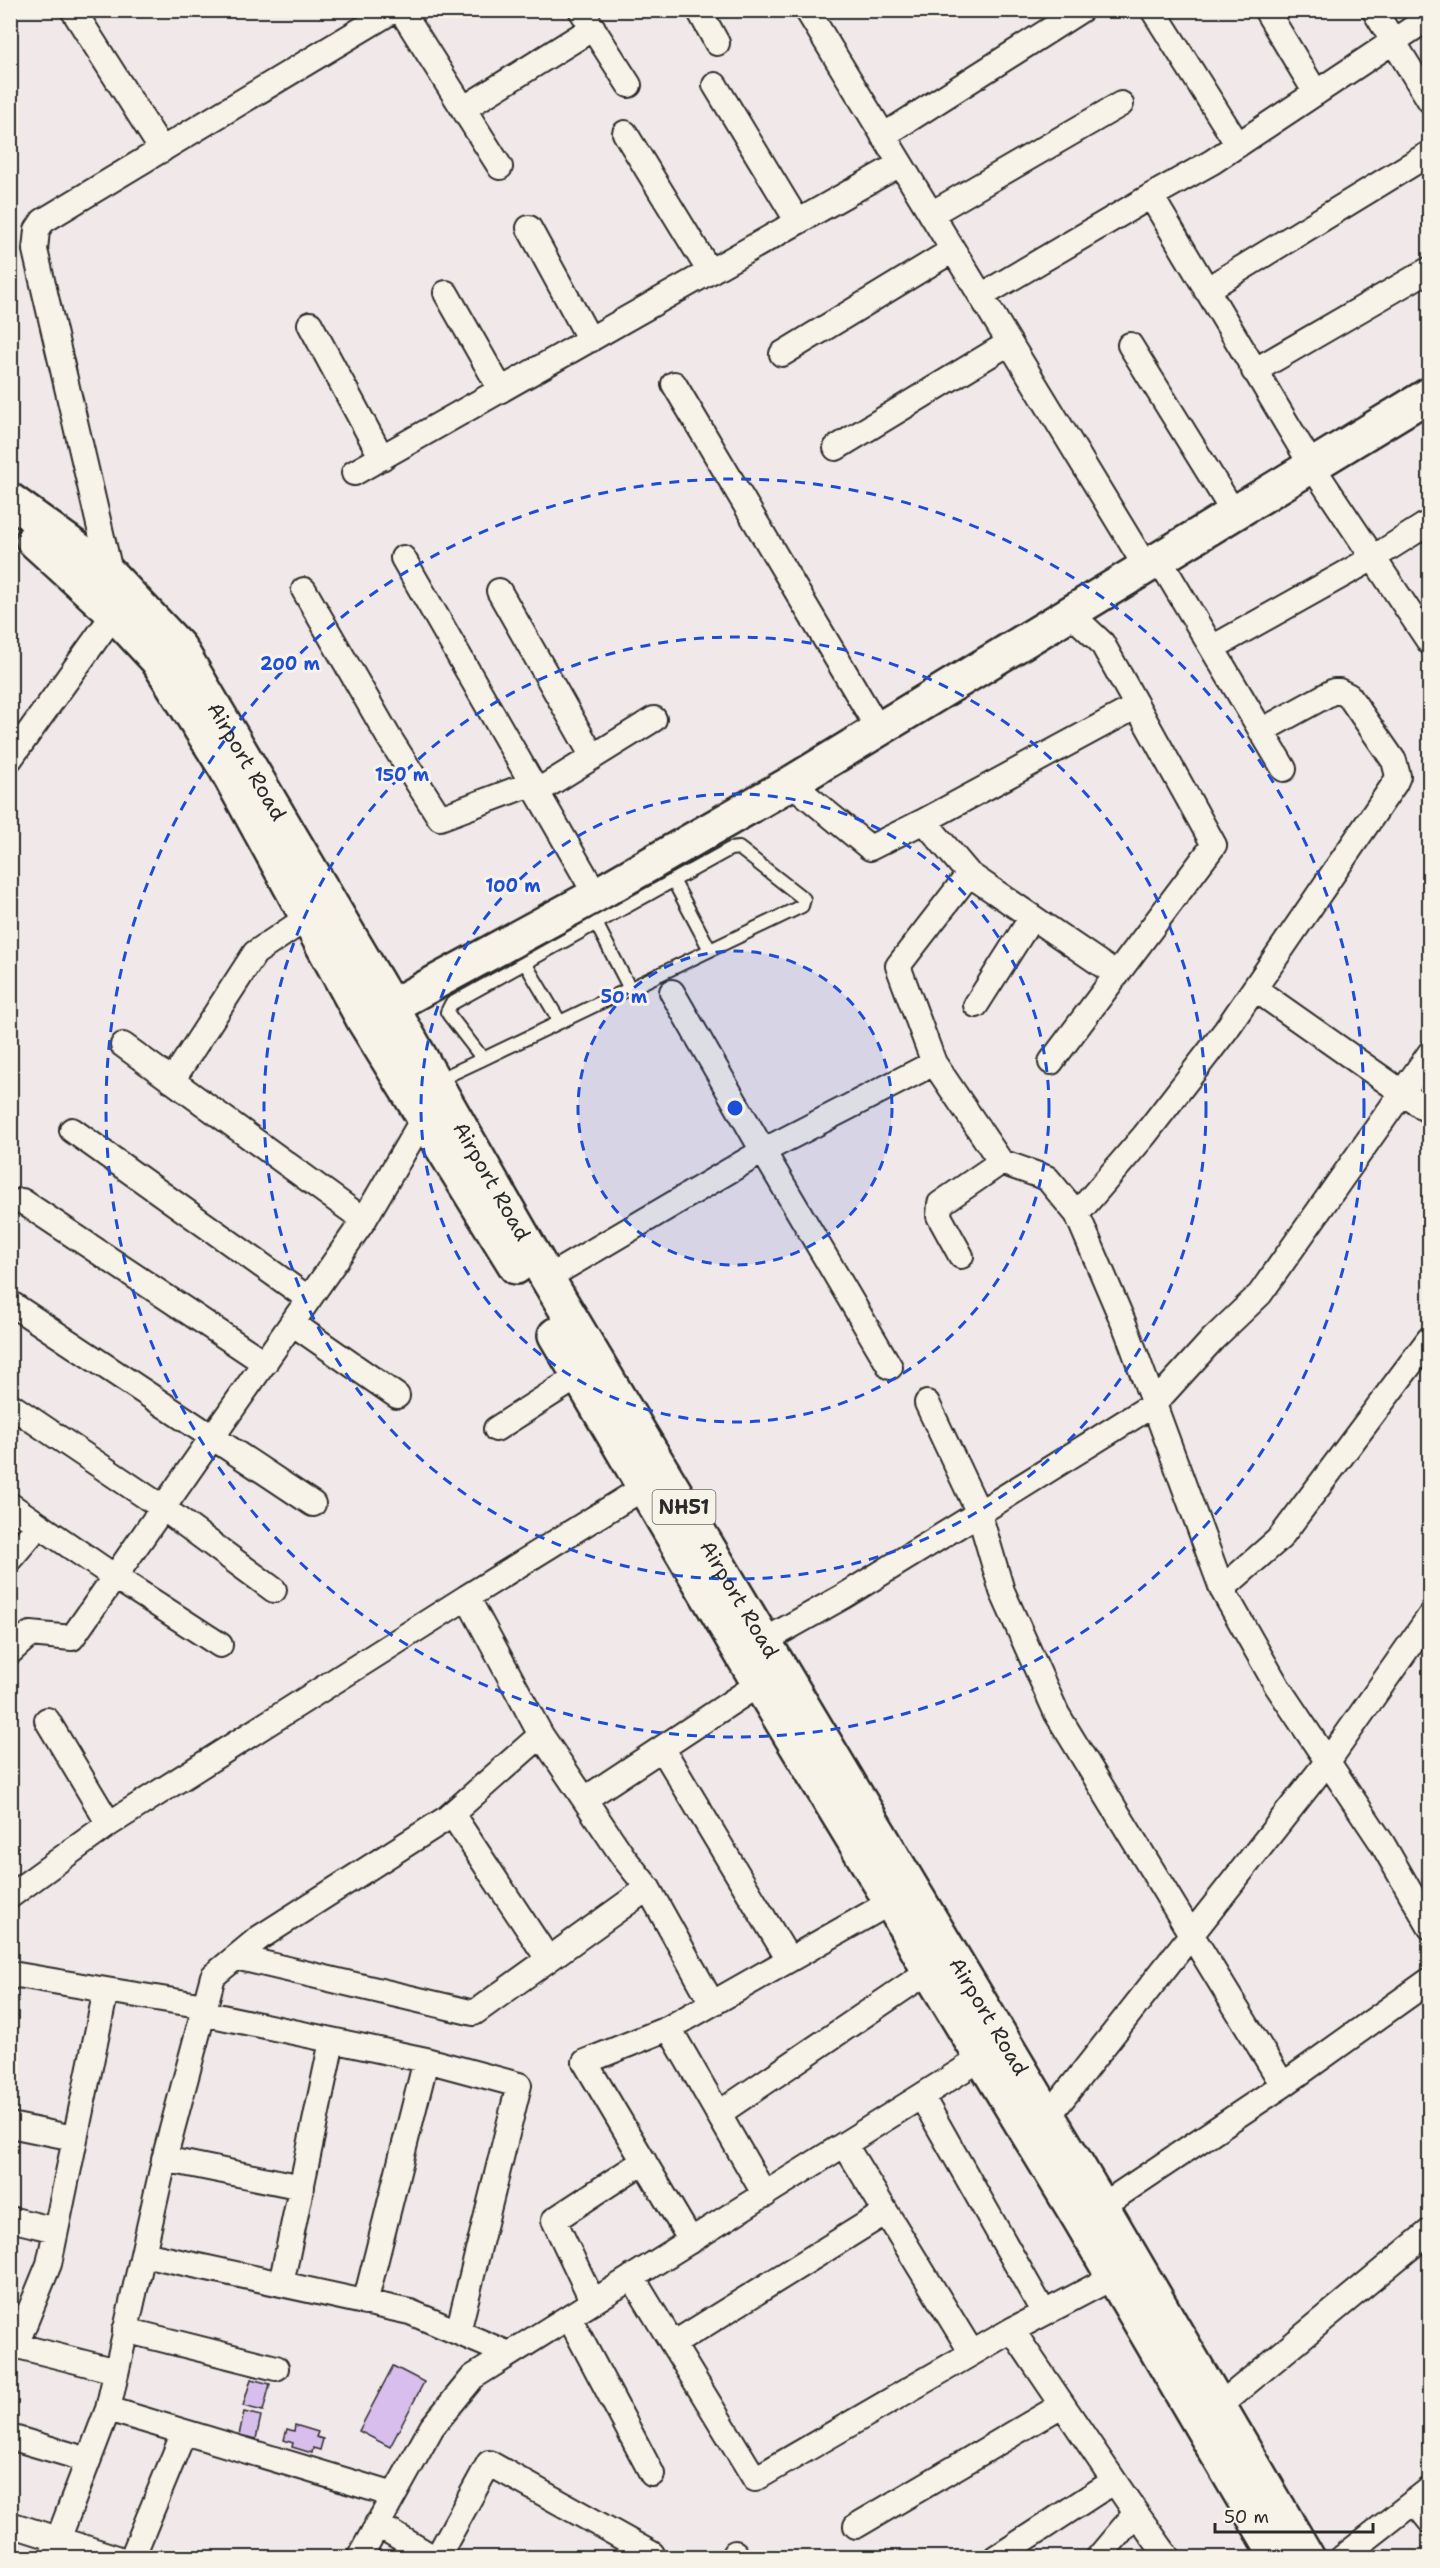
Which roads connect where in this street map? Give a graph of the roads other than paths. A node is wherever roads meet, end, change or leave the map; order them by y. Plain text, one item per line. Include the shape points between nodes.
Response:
1 (73, 10) edge
2 (394, 10) edge
3 (401, 10) edge
4 (699, 10) edge
5 (807, 10) edge
6 (1081, 10) edge
7 (1152, 10) edge
8 (1266, 10) edge
9 (1374, 10) edge
10 (1430, 17) edge
11 (587, 19) edge
12 (1393, 41) junction
13 (717, 43) dead end
14 (629, 85) dead end
15 (715, 85) dead end
16 (1316, 93) junction
17 (1430, 101) edge
18 (1121, 104) dead end
19 (463, 109) junction
20 (625, 133) dead end
21 (883, 136) junction
22 (1238, 145) junction
23 (162, 150) junction
24 (1430, 153) edge
25 (900, 164) junction
26 (500, 167) dead end
27 (1151, 196) junction
28 (931, 214) junction
29 (798, 222) junction
30 (529, 228) dead end
31 (953, 250) junction
32 (1430, 269) edge
33 (710, 272) junction
34 (1206, 290) junction
35 (446, 293) dead end
36 (981, 296) junction
37 (310, 324) dead end
38 (590, 340) junction
39 (1009, 343) junction
40 (1131, 345) dead end
41 (782, 354) dead end
42 (1254, 371) junction
43 (674, 384) dead end
44 (501, 390) junction
45 (1430, 394) edge
46 (836, 448) dead end
47 (382, 458) junction
48 (1312, 466) junction
49 (354, 473) dead end
50 (10, 500) edge
51 (1234, 513) junction
52 (1430, 522) edge
53 (10, 524) edge
54 (403, 558) dead end
55 (1373, 558) junction
56 (1153, 563) junction
57 (111, 576) junction
58 (304, 590) dead end
59 (499, 591) dead end
60 (1070, 613) junction
61 (114, 614) junction
62 (1430, 644) edge
63 (1212, 648) junction
64 (1137, 706) junction
65 (654, 719) dead end
66 (879, 730) junction
67 (1261, 730) junction
68 (593, 757) junction
69 (10, 759) edge
70 (1284, 769) dead end
71 (791, 783) junction
72 (535, 787) junction
73 (924, 821) junction
74 (969, 874) junction
75 (673, 880) junction
76 (596, 909) junction
77 (1032, 916) junction
78 (308, 918) junction
79 (710, 950) junction
80 (525, 963) junction
81 (1117, 975) junction
82 (1254, 988) junction
83 (630, 989) junction
84 (672, 992) dead end
85 (976, 1005) dead end
86 (378, 1013) junction
87 (560, 1022) junction
88 (123, 1044) dead end
89 (1430, 1053) edge
90 (483, 1059) junction
91 (1051, 1062) dead end
92 (934, 1063) junction
93 (172, 1081) junction
94 (435, 1081) junction
95 (1402, 1092) junction
96 (1430, 1112) edge
97 (424, 1117) junction
98 (72, 1130) dead end
99 (763, 1151) junction
100 (1001, 1161) junction
101 (22, 1201) dead end
102 (1077, 1214) junction
103 (364, 1220) junction
104 (961, 1256) dead end
105 (548, 1278) junction
106 (309, 1299) junction
107 (10, 1303) edge
108 (292, 1323) junction
109 (1430, 1338) edge
110 (265, 1363) junction
111 (891, 1367) dead end
112 (579, 1376) junction
113 (397, 1396) dead end
114 (927, 1403) dead end
115 (1154, 1404) junction
116 (10, 1405) edge
117 (496, 1429) dead end
118 (213, 1437) junction
119 (643, 1488) junction
120 (313, 1504) dead end
121 (10, 1505) edge
122 (163, 1508) junction
123 (979, 1513) junction
124 (39, 1525) junction
125 (10, 1559) edge
126 (114, 1577) junction
127 (1222, 1589) junction
128 (274, 1590) dead end
129 (467, 1597) junction
130 (1430, 1616) edge
131 (764, 1641) junction
132 (220, 1644) dead end
133 (10, 1652) edge
134 (759, 1684) junction
135 (47, 1720) dead end
136 (541, 1735) junction
137 (662, 1748) junction
138 (1327, 1762) junction
139 (585, 1799) junction
140 (452, 1814) junction
141 (109, 1824) junction
142 (648, 1887) junction
143 (10, 1896) edge
144 (891, 1902) junction
145 (1430, 1927) edge
146 (1192, 1935) junction
147 (236, 1958) junction
148 (548, 1959) junction
149 (789, 1960) junction
150 (929, 1971) junction
151 (10, 1978) edge
152 (1430, 1980) edge
153 (106, 1990) junction
154 (712, 2003) junction
155 (204, 2009) junction
156 (669, 2028) junction
157 (332, 2041) junction
158 (982, 2058) junction
159 (426, 2060) junction
160 (1283, 2085) junction
161 (922, 2097) junction
162 (718, 2114) junction
163 (1047, 2118) junction
164 (10, 2125) edge
165 (74, 2138) junction
166 (845, 2145) junction
167 (164, 2159) junction
168 (644, 2161) junction
169 (302, 2187) junction
170 (765, 2195) junction
171 (1102, 2206) junction
172 (886, 2212) junction
173 (10, 2219) edge
174 (56, 2230) junction
175 (1430, 2231) edge
176 (691, 2241) junction
177 (143, 2254) junction
178 (632, 2277) junction
179 (1113, 2277) junction
180 (281, 2284) junction
181 (593, 2302) junction
182 (366, 2303) junction
183 (1044, 2313) junction
184 (569, 2317) junction
185 (125, 2330) junction
186 (1012, 2330) junction
187 (458, 2332) junction
188 (673, 2344) junction
189 (13, 2345) edge
190 (972, 2353) junction
191 (509, 2354) junction
192 (276, 2368) dead end
193 (116, 2371) junction
194 (1062, 2404) junction
195 (108, 2409) junction
196 (1209, 2414) junction
197 (184, 2432) junction
198 (10, 2437) edge
199 (88, 2460) junction
200 (652, 2474) dead end
201 (1114, 2481) junction
202 (394, 2495) junction
203 (1422, 2495) edge
204 (1136, 2513) junction
205 (1430, 2521) edge
206 (10, 2524) edge
207 (377, 2524) junction
208 (856, 2526) dead end
209 (55, 2548) edge
210 (652, 2554) dead end
211 (117, 2558) edge
212 (132, 2558) edge
213 (359, 2558) edge
214 (435, 2558) edge
215 (996, 2558) edge
216 (1098, 2558) edge
217 (1168, 2558) edge
218 (1278, 2558) edge
219 (1308, 2558) edge
220 (1342, 2558) edge

1 - 23 street
2 - 23 street
3 - 19 street
4 - 13 street
5 - 21 street
6 - 21 street
7 - 22 street
8 - 16 street
9 - 12 street
10 - 12 street
11 - 14 street
11 - 19 street
12 - 16 street
12 - 17 street
15 - 29 street
16 - 22 street
18 - 28 street
19 - 26 street
20 - 33 street
21 - 25 street
22 - 27 street
23 - 57 street via 43,221 35,239
24 - 34 street
25 - 28 street
25 - 29 street
27 - 34 street
27 - 36 street
28 - 31 street
29 - 33 street
30 - 38 street
31 - 36 street
31 - 41 street
32 - 42 street
33 - 38 street
34 - 42 street
35 - 44 street
36 - 39 street
37 - 47 street
38 - 44 street
39 - 46 street
39 - 56 street
40 - 51 street
42 - 48 street
43 - 66 street
44 - 47 street
45 - 48 main road
47 - 49 street
48 - 51 main road
48 - 55 street
50 - 57 main road, Airport Road / NH51
51 - 56 main road
52 - 55 street
53 - 61 main road, Airport Road / NH51 via 45,548
54 - 72 street
55 - 62 street
55 - 63 street
56 - 60 main road
56 - 63 street
57 - 61 street
57 - 86 main road, Airport Road / NH51 via 179,647
58 - 72 street via 440,818
59 - 68 street
60 - 64 street via 1102,643
60 - 66 main road
61 - 69 street
61 - 78 main road, Airport Road / NH51 via 157,660 226,769
63 - 67 street
64 - 73 street
64 - 81 street via 1214,844
65 - 68 street
66 - 71 main road
67 - 70 street
67 - 82 street via 1339,691 1349,696 1394,761 1398,776
68 - 72 street
71 - 73 street via 870,848
71 - 76 main road
72 - 76 street
73 - 74 street
74 - 77 street
74 - 92 street via 898,966
75 - 76 lane
75 - 79 lane
75 - 79 lane via 739,848 804,899 802,906
76 - 80 lane
76 - 83 lane
76 - 86 main road
77 - 81 street
77 - 85 street
78 - 86 main road, Airport Road / NH51
78 - 93 street via 255,953
79 - 83 lane
80 - 87 lane
80 - 90 lane via 448,1007 449,1015
81 - 91 street
82 - 95 street
82 - 102 street via 1144,1136
83 - 87 lane
84 - 99 street
86 - 94 main road, Airport Road / NH51
86 - 97 main road, Airport Road / NH51
87 - 90 lane
88 - 93 street
89 - 95 street
90 - 94 lane
92 - 99 street
92 - 100 street
93 - 103 street
94 - 105 main road, Airport Road / NH51
95 - 96 street
95 - 115 street via 1260,1294
97 - 103 street
97 - 112 main road, Airport Road / NH51
98 - 106 street
99 - 105 street
99 - 111 street
100 - 102 street via 1047,1179
100 - 104 street via 939,1204 939,1216
101 - 110 street
102 - 115 street
103 - 106 street
105 - 131 main road, Airport Road / NH51
106 - 108 street
107 - 118 street
108 - 110 street
108 - 113 street
109 - 127 street via 1280,1538
110 - 118 street
112 - 117 street
112 - 119 main road, Airport Road / NH51
114 - 123 street
115 - 123 street
115 - 127 street
116 - 122 street
118 - 120 street
118 - 122 street
119 - 129 street
119 - 134 main road, Airport Road / NH51
121 - 124 street
122 - 126 street
122 - 128 street
123 - 131 street
123 - 146 street via 1002,1591 1057,1713
124 - 125 street
124 - 126 street
126 - 132 street
126 - 133 street via 72,1638 30,1634
127 - 138 street via 1276,1686
129 - 136 street
129 - 141 street
130 - 138 street
131 - 163 main road, Airport Road / NH51
134 - 137 street
134 - 144 main road, Airport Road / NH51
135 - 141 street
136 - 139 street
136 - 140 street
137 - 139 street
137 - 149 street
138 - 145 street via 1382,1843
138 - 146 street
139 - 142 street
140 - 147 street via 259,1938
140 - 148 street
141 - 143 street
142 - 148 street
142 - 154 street
144 - 149 street
144 - 150 main road, Airport Road / NH51
146 - 160 street
146 - 163 street
147 - 148 street via 474,2013
147 - 155 street via 213,1976
149 - 154 street
150 - 158 main road, Airport Road / NH51
150 - 162 street
151 - 153 street via 12,1974
152 - 160 street
153 - 155 street
153 - 165 street
154 - 156 street
155 - 157 street
155 - 167 street
156 - 162 street
156 - 168 street via 585,2062
157 - 159 street
157 - 169 street
158 - 161 street
158 - 179 main road, Airport Road / NH51
159 - 182 street
159 - 187 street via 519,2085
160 - 171 street
161 - 166 street
161 - 183 street
162 - 170 street
163 - 171 main road, Airport Road / NH51
164 - 165 street
165 - 174 street
166 - 170 street
166 - 172 street
167 - 169 street
167 - 177 street
168 - 176 street
168 - 181 street via 554,2220
169 - 180 street
170 - 176 street
171 - 196 main road, Airport Road / NH51
172 - 188 street
172 - 190 street
173 - 174 street
174 - 189 street via 49,2264
175 - 196 street
176 - 178 street
177 - 180 street
177 - 185 street
178 - 181 street
178 - 188 street
179 - 183 street
179 - 196 main road, Airport Road / NH51
180 - 182 street
181 - 184 street
182 - 187 street via 410,2312
183 - 186 street
184 - 191 street
184 - 200 street
185 - 192 street
185 - 193 street
186 - 190 street
186 - 194 street
187 - 191 street
188 - 190 street via 755,2479
189 - 193 street
191 - 202 street via 473,2377 432,2427
193 - 195 street
194 - 201 street
194 - 208 street
195 - 197 street
195 - 199 street
196 - 218 main road, Airport Road / NH51
196 - 219 main road, Airport Road / NH51
197 - 202 street
197 - 212 street
198 - 199 street
199 - 209 street
201 - 204 street
201 - 215 street
202 - 207 street
203 - 205 street
203 - 220 street
204 - 216 street
204 - 217 street
206 - 209 street
207 - 213 street
207 - 214 street
209 - 211 street
210 - 214 street via 489,2463

